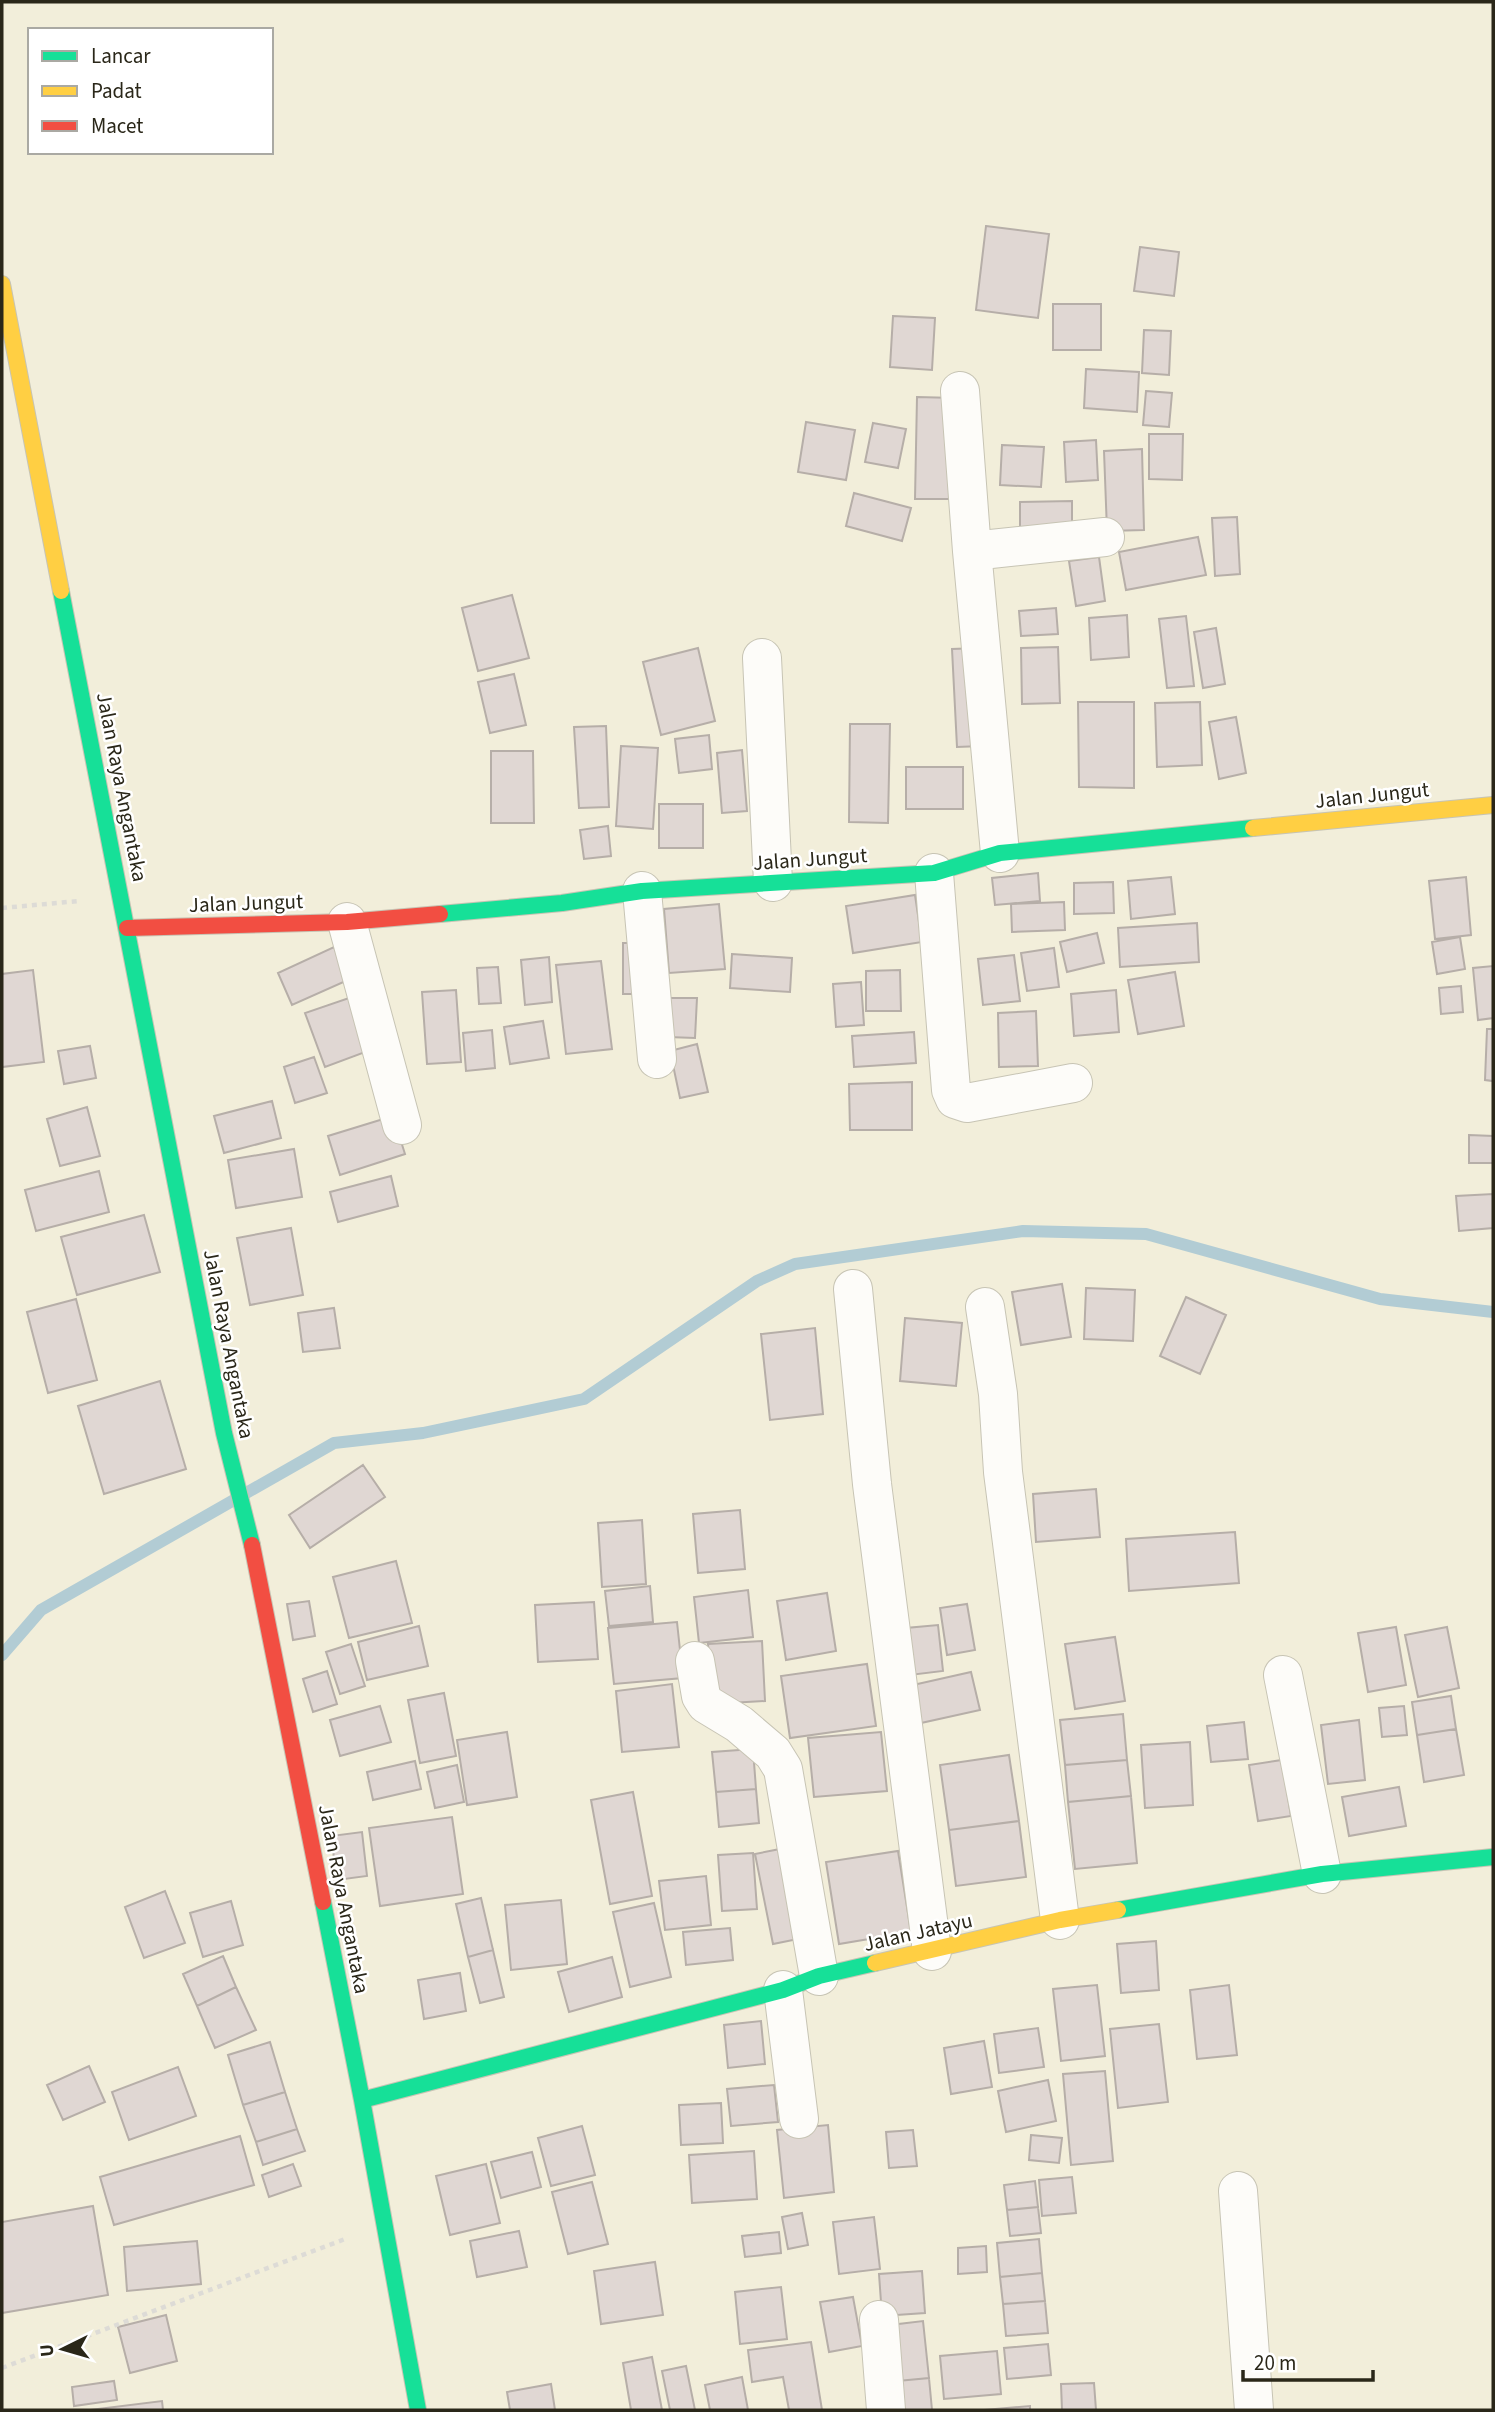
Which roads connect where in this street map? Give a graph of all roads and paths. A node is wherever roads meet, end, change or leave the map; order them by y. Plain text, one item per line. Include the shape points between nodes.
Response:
1 (2, 284) edge
2 (960, 391) dead end
3 (1105, 537) dead end
4 (972, 551) junction
5 (762, 658) dead end
6 (1493, 805) edge
7 (1000, 853) junction
8 (934, 873) junction
9 (773, 882) junction
10 (642, 891) junction
11 (122, 898) junction
12 (2, 908) edge
13 (347, 922) junction
14 (127, 928) junction
15 (657, 1059) dead end
16 (1073, 1083) dead end
17 (402, 1125) dead end
18 (853, 1289) dead end
19 (985, 1307) dead end
20 (695, 1661) dead end
21 (1283, 1675) dead end
22 (1493, 1857) edge
23 (1322, 1874) junction
24 (1060, 1920) junction
25 (932, 1951) junction
26 (819, 1976) junction
27 (783, 1990) junction
28 (362, 2100) junction
29 (799, 2119) dead end
30 (1238, 2192) dead end
31 (386, 2223) junction
32 (879, 2320) dead end
33 (2, 2368) edge
34 (418, 2410) edge
35 (886, 2410) edge
36 (1254, 2410) edge

1 - 11 street, Jalan Raya Angantaka
2 - 4 street
3 - 4 street
4 - 7 street
5 - 9 street
6 - 7 street, Jalan Jungut
7 - 8 street, Jalan Jungut
8 - 9 street, Jalan Jungut
8 - 16 street via 955,1099 967,1103
9 - 10 street, Jalan Jungut
10 - 13 street, Jalan Jungut via 562,903
10 - 15 street
11 - 12 path
11 - 14 street, Jalan Raya Angantaka
13 - 14 street, Jalan Jungut
13 - 17 street
14 - 28 street, Jalan Raya Angantaka via 224,1433 256,1563
18 - 25 street via 872,1484
19 - 24 street
20 - 26 street via 706,1704 739,1724 774,1754 783,1769
21 - 23 street
22 - 23 street, Jalan Jatayu
23 - 24 street, Jalan Jatayu
24 - 25 street, Jalan Jatayu
25 - 26 street, Jalan Jatayu
26 - 27 street, Jalan Jatayu
27 - 28 street, Jalan Jatayu
27 - 29 street
28 - 31 street, Jalan Raya Angantaka
30 - 36 street
31 - 33 path
31 - 34 street, Jalan Raya Angantaka
32 - 35 street

